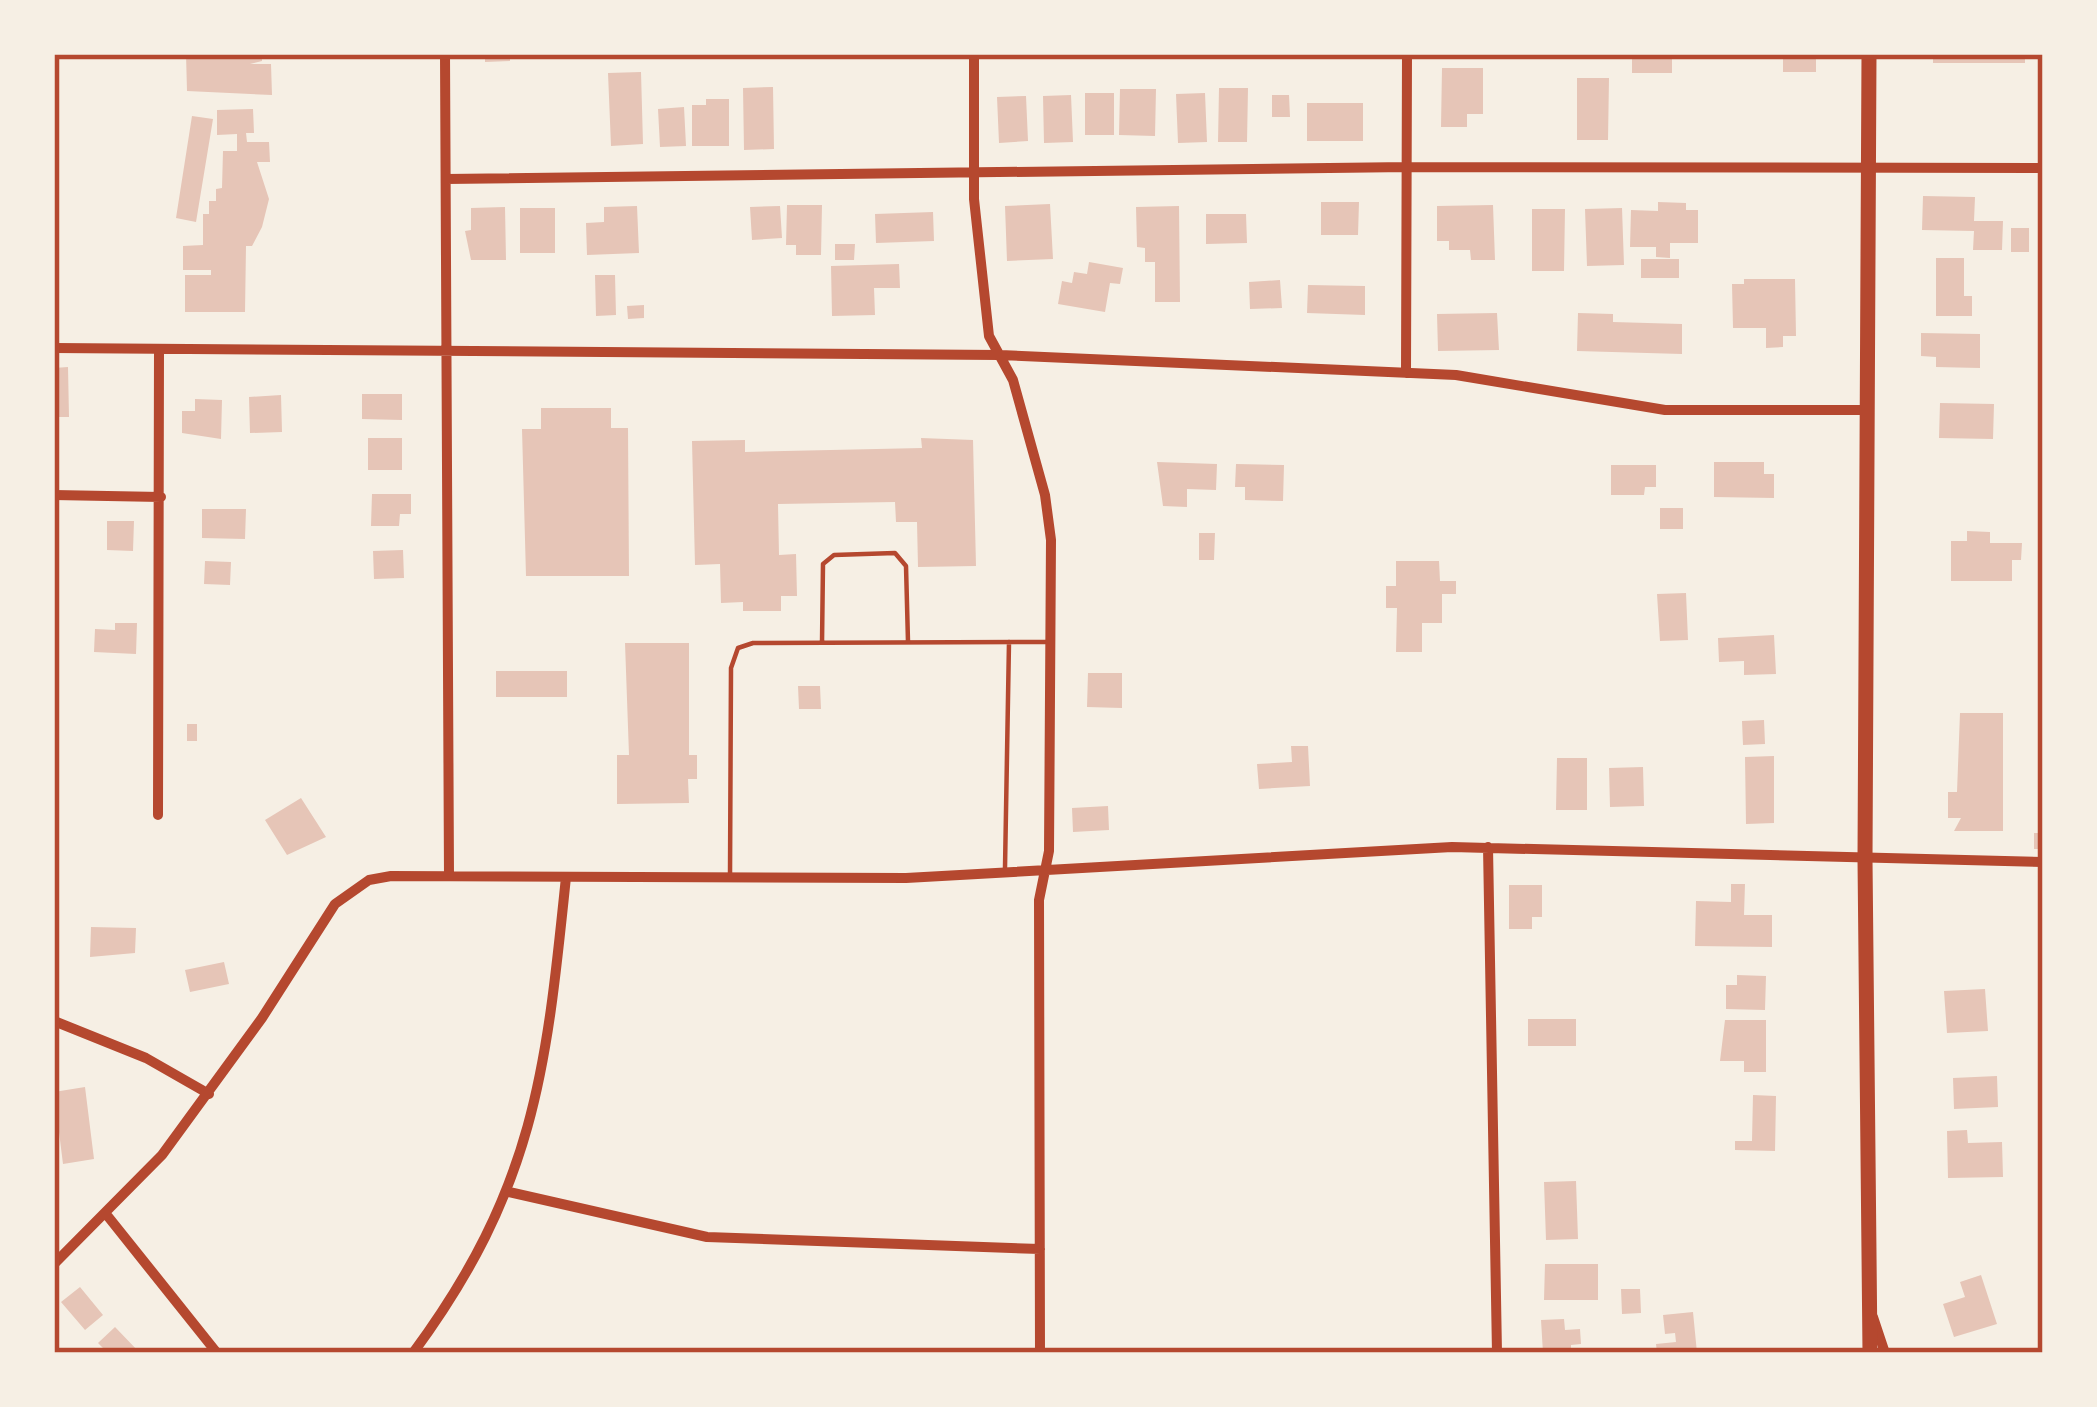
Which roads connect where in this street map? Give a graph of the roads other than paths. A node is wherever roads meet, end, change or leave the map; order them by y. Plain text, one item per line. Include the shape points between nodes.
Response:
1 (445, 54) edge
2 (974, 54) edge
3 (1407, 54) edge
4 (1869, 54) edge
5 (1408, 167) junction
6 (2043, 168) edge
7 (1867, 170) junction
8 (974, 172) junction
9 (446, 178) junction
10 (54, 348) edge
11 (159, 349) junction
12 (446, 353) junction
13 (1000, 355) junction
14 (1406, 373) junction
15 (1865, 410) junction
16 (54, 496) edge
17 (161, 497) junction
18 (1009, 642) junction
19 (1050, 642) junction
20 (822, 643) junction
21 (908, 643) junction
22 (158, 815) dead end
23 (1488, 847) junction
24 (1865, 859) junction
25 (2043, 862) edge
26 (1045, 872) junction
27 (1005, 874) junction
28 (449, 876) junction
29 (566, 878) junction
30 (730, 878) junction
31 (54, 1021) edge
32 (209, 1094) junction
33 (509, 1192) junction
34 (106, 1214) junction
35 (1040, 1249) junction
36 (54, 1264) edge
37 (1870, 1308) junction
38 (217, 1353) edge
39 (413, 1353) edge
40 (1040, 1353) edge
41 (1497, 1353) edge
42 (1870, 1353) edge
43 (1885, 1353) edge

1 - 9 street
2 - 8 street
3 - 5 street
4 - 7 main road
5 - 7 street
5 - 8 street
5 - 14 street
6 - 7 street
7 - 15 main road
8 - 9 street
8 - 13 street via 989,336
9 - 12 street
10 - 11 street
11 - 12 street
11 - 17 street
12 - 13 street
12 - 28 street
13 - 14 street
13 - 19 street via 1046,495
14 - 15 street via 1652,409
15 - 24 main road
16 - 17 street
17 - 22 street
18 - 19 lane
18 - 21 lane
18 - 27 lane
19 - 26 street
20 - 21 lane
20 - 21 lane via 823,564 834,555 895,553 906,566
20 - 30 lane via 753,643 732,657
23 - 24 street
23 - 26 street
23 - 41 street
24 - 25 street
24 - 37 main road
26 - 27 street
26 - 35 street
27 - 30 street
28 - 29 street
28 - 32 street via 391,875 346,892
29 - 30 street
29 - 33 street via 553,1020
31 - 32 street
32 - 34 street
33 - 35 street via 707,1237
33 - 39 street
34 - 36 street
34 - 38 street
35 - 40 street
37 - 42 main road
37 - 43 street

